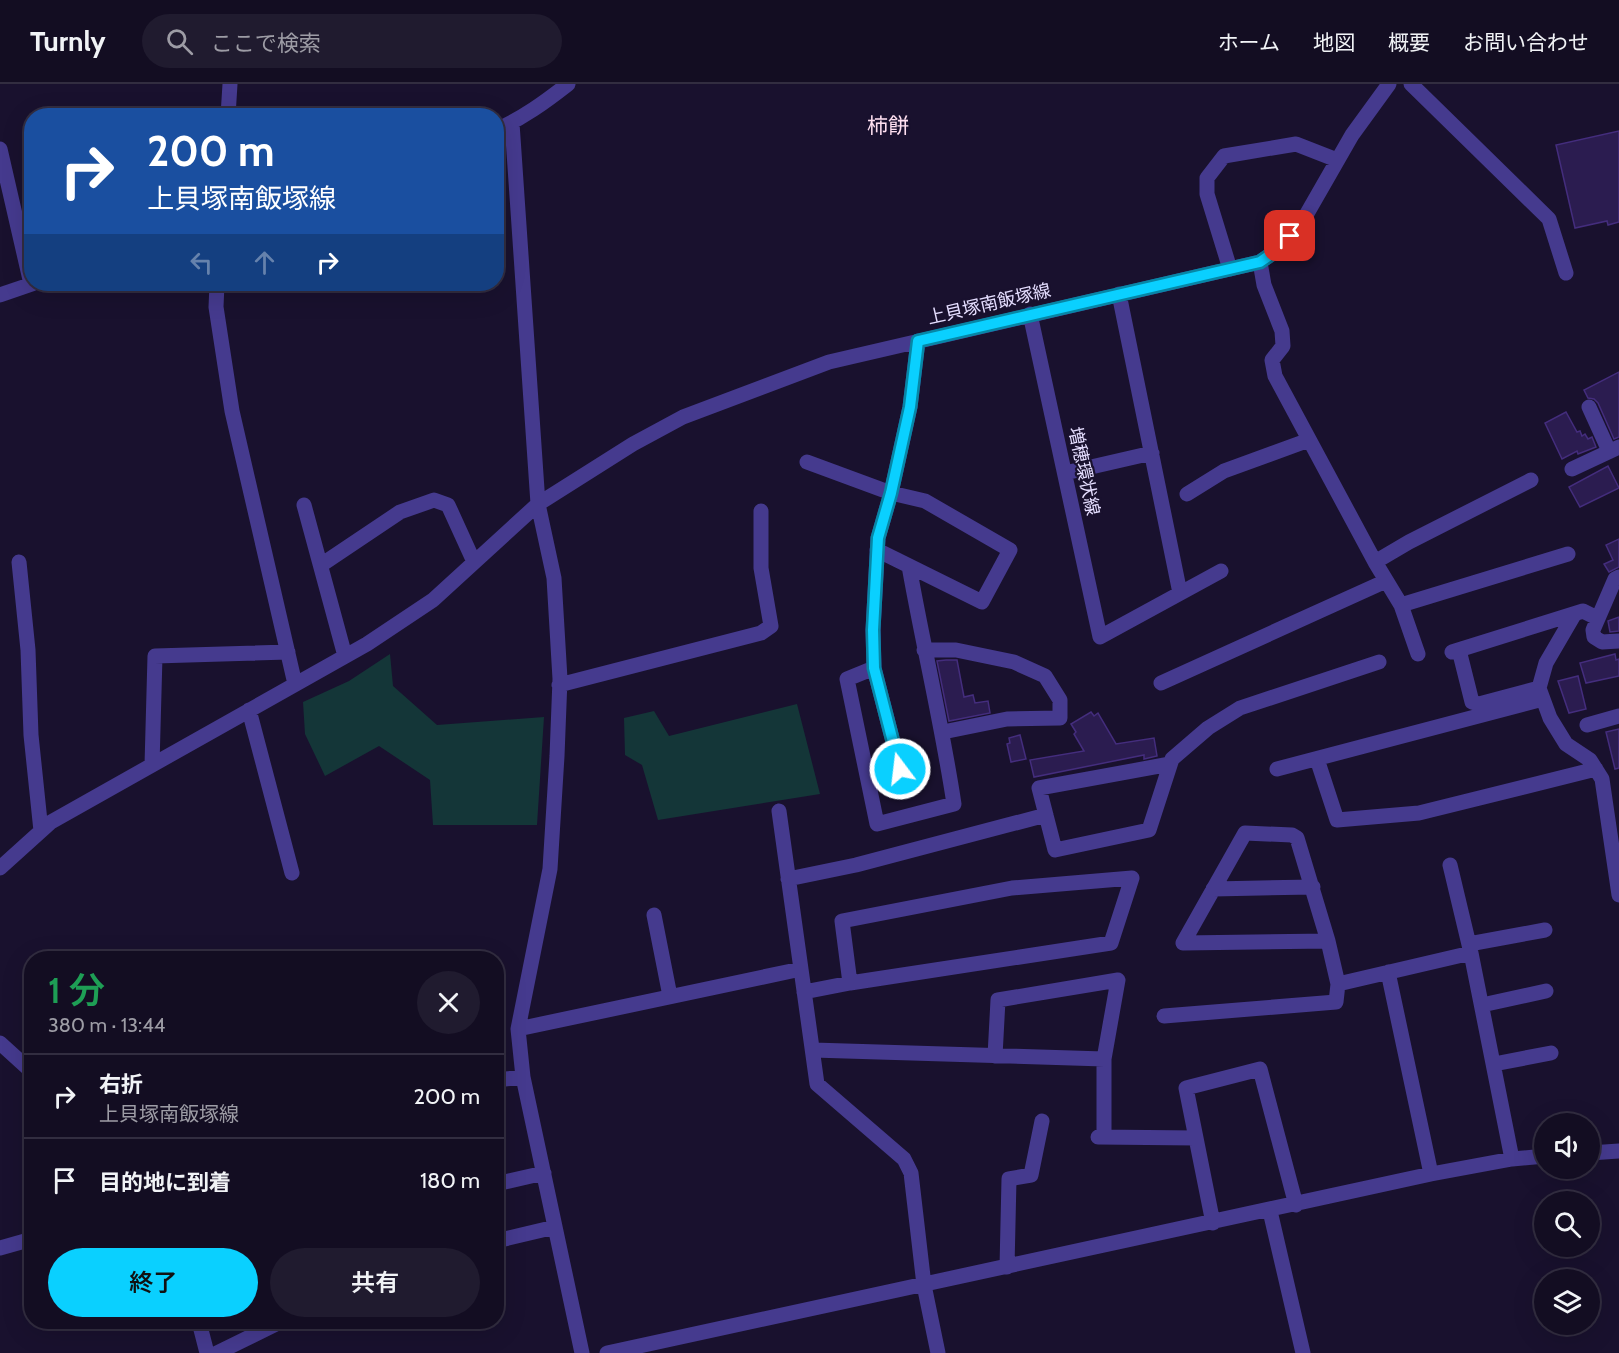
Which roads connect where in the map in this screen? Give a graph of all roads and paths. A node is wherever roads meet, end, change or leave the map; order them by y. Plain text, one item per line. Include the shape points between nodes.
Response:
1 (230, 84) edge
2 (568, 84) edge
3 (1389, 84) edge
4 (1410, 84) edge
5 (228, 108) edge
6 (512, 123) junction
7 (504, 126) edge
8 (1, 155) edge
9 (1337, 160) junction
10 (24, 254) edge
11 (1260, 262) junction
12 (1230, 269) junction
13 (1566, 273) dead end
14 (24, 287) edge
15 (217, 291) edge
16 (1119, 294) junction
17 (0, 296) edge
18 (1030, 314) junction
19 (918, 341) junction
20 (1589, 407) dead end
21 (1309, 440) junction
22 (1614, 449) edge
23 (1152, 453) junction
24 (807, 462) dead end
25 (1572, 469) dead end
26 (1065, 473) junction
27 (1531, 480) dead end
28 (891, 493) junction
29 (1187, 494) dead end
30 (538, 504) junction
31 (304, 505) dead end
32 (760, 511) dead end
33 (877, 550) junction
34 (1568, 554) dead end
35 (19, 562) dead end
36 (474, 562) junction
37 (1375, 562) junction
38 (321, 565) junction
39 (909, 566) junction
40 (1221, 571) dead end
41 (1619, 577) edge
42 (1386, 581) junction
43 (1180, 593) junction
44 (1401, 605) junction
45 (1585, 615) junction
46 (1619, 641) edge
47 (924, 650) junction
48 (288, 652) junction
49 (1418, 654) dead end
50 (345, 656) junction
51 (1379, 662) dead end
52 (874, 668) junction
53 (1161, 683) dead end
54 (296, 684) junction
55 (560, 685) junction
56 (1541, 693) junction
57 (249, 710) junction
58 (1619, 716) edge
59 (1587, 725) dead end
60 (943, 732) junction
61 (1317, 759) junction
62 (1170, 764) junction
63 (152, 765) junction
64 (900, 769) dead end
65 (1277, 769) dead end
66 (1596, 769) junction
67 (779, 811) dead end
68 (1046, 815) junction
69 (41, 831) junction
70 (1450, 865) dead end
71 (0, 868) edge
72 (292, 873) dead end
73 (788, 879) junction
74 (1313, 887) junction
75 (1213, 889) junction
76 (1619, 895) edge
77 (654, 915) dead end
78 (1545, 930) dead end
79 (1328, 941) junction
80 (1470, 949) junction
81 (801, 969) junction
82 (1388, 972) junction
83 (850, 983) junction
84 (1338, 984) junction
85 (1546, 991) dead end
86 (804, 992) junction
87 (670, 996) junction
88 (1482, 1005) junction
89 (1164, 1016) dead end
90 (518, 1029) junction
91 (0, 1044) edge
92 (813, 1050) junction
93 (1551, 1053) dead end
94 (994, 1056) junction
95 (1104, 1059) junction
96 (1494, 1064) junction
97 (24, 1065) edge
98 (524, 1077) junction
99 (504, 1079) edge
100 (1042, 1120) dead end
101 (1196, 1137) junction
102 (1619, 1151) edge
103 (1600, 1152) edge
104 (1534, 1157) edge
105 (1512, 1159) junction
106 (544, 1173) junction
107 (1431, 1174) junction
108 (504, 1182) edge
109 (1296, 1205) junction
110 (1270, 1211) junction
111 (1213, 1223) junction
112 (555, 1227) junction
113 (504, 1239) edge
114 (24, 1241) edge
115 (0, 1248) edge
116 (1007, 1268) junction
117 (924, 1285) junction
118 (202, 1329) edge
119 (266, 1329) edge
120 (207, 1353) edge
121 (217, 1353) edge
122 (582, 1353) edge
123 (607, 1353) edge
124 (938, 1353) edge
125 (1303, 1353) edge

1 - 5 street
2 - 6 street
3 - 9 street, 上貝塚南飯塚線
4 - 13 street via 1549,219
6 - 7 street
6 - 30 street
8 - 10 street
9 - 11 street, 上貝塚南飯塚線 via 1301,224 1280,248
9 - 12 street via 1296,144 1224,156 1207,178 1207,194
11 - 12 street, 上貝塚南飯塚線
11 - 21 street via 1264,285 1282,331 1283,346 1272,360 1275,376
12 - 16 street, 上貝塚南飯塚線
14 - 17 street
15 - 48 street via 232,411
16 - 18 street, 上貝塚南飯塚線
16 - 23 street
18 - 19 street, 上貝塚南飯塚線
18 - 26 street, 増穂環状線
19 - 28 street via 910,407
19 - 30 street, 上貝塚南飯塚線 via 829,362 683,417
20 - 22 street
21 - 29 street via 1224,471
21 - 37 street
22 - 25 street
23 - 26 street
23 - 43 street
24 - 28 street
26 - 43 street, 増穂環状線 via 1100,637
27 - 37 street
28 - 33 street
28 - 39 street via 925,501 1010,550 982,602
30 - 36 street, 上貝塚南飯塚線
30 - 55 street via 554,578
31 - 38 street
32 - 55 street via 761,568 771,626 761,633
33 - 39 street
33 - 52 street
34 - 44 street
35 - 69 street
36 - 38 street via 448,505 434,500 400,512
36 - 50 street, 上貝塚南飯塚線 via 433,600
37 - 42 street
38 - 50 street
39 - 47 street
40 - 43 street
41 - 45 street
42 - 44 street
42 - 53 street
44 - 49 street
45 - 46 street via 1594,638 1602,642
45 - 56 street via 1546,663
45 - 56 street via 1456,651 1472,702
47 - 60 street
47 - 60 street via 956,650 1014,662 1045,676 1060,700 1060,718 1007,719
48 - 54 street
48 - 63 street via 155,656
50 - 54 street, 上貝塚南飯塚線
51 - 62 street via 1240,708 1208,728
52 - 60 street via 847,679 877,824 954,804
52 - 64 street
54 - 57 street, 上貝塚南飯塚線
55 - 90 street via 550,869
56 - 61 street
56 - 66 street via 1566,744 1590,760
57 - 63 street, 上貝塚南飯塚線
57 - 72 street
58 - 59 street
61 - 65 street
61 - 66 street via 1337,820 1419,813
62 - 68 street via 1039,788
62 - 68 street via 1149,830 1055,850
63 - 69 street, 上貝塚南飯塚線
66 - 76 street via 1602,779
67 - 73 street
68 - 73 street
69 - 71 street, 上貝塚南飯塚線
70 - 80 street
73 - 81 street
74 - 75 street
74 - 75 street via 1298,838 1245,833
74 - 79 street
75 - 79 street via 1183,943
77 - 87 street
78 - 80 street
79 - 84 street
80 - 82 street
80 - 88 street
81 - 86 street
81 - 87 street
82 - 84 street
82 - 107 street
83 - 83 street via 842,921 1012,888 1132,878 1111,943
83 - 86 street
84 - 89 street via 1336,1002
85 - 88 street
86 - 92 street
87 - 90 street
88 - 96 street
90 - 98 street
91 - 97 street
92 - 94 street
92 - 117 street via 817,1084 904,1159 911,1173
93 - 96 street
94 - 95 street
94 - 95 street via 998,1000 1118,980
95 - 101 street via 1101,1137
96 - 105 street
98 - 99 street
98 - 106 street
100 - 116 street via 1031,1175 1010,1179
101 - 109 street via 1186,1088 1260,1069
101 - 111 street
102 - 103 street
104 - 105 street
105 - 107 street
106 - 108 street
106 - 112 street
107 - 109 street
109 - 110 street
110 - 111 street
110 - 125 street
111 - 116 street
112 - 113 street
112 - 122 street
114 - 115 street
116 - 117 street
117 - 123 street
117 - 124 street
118 - 120 street
119 - 121 street

